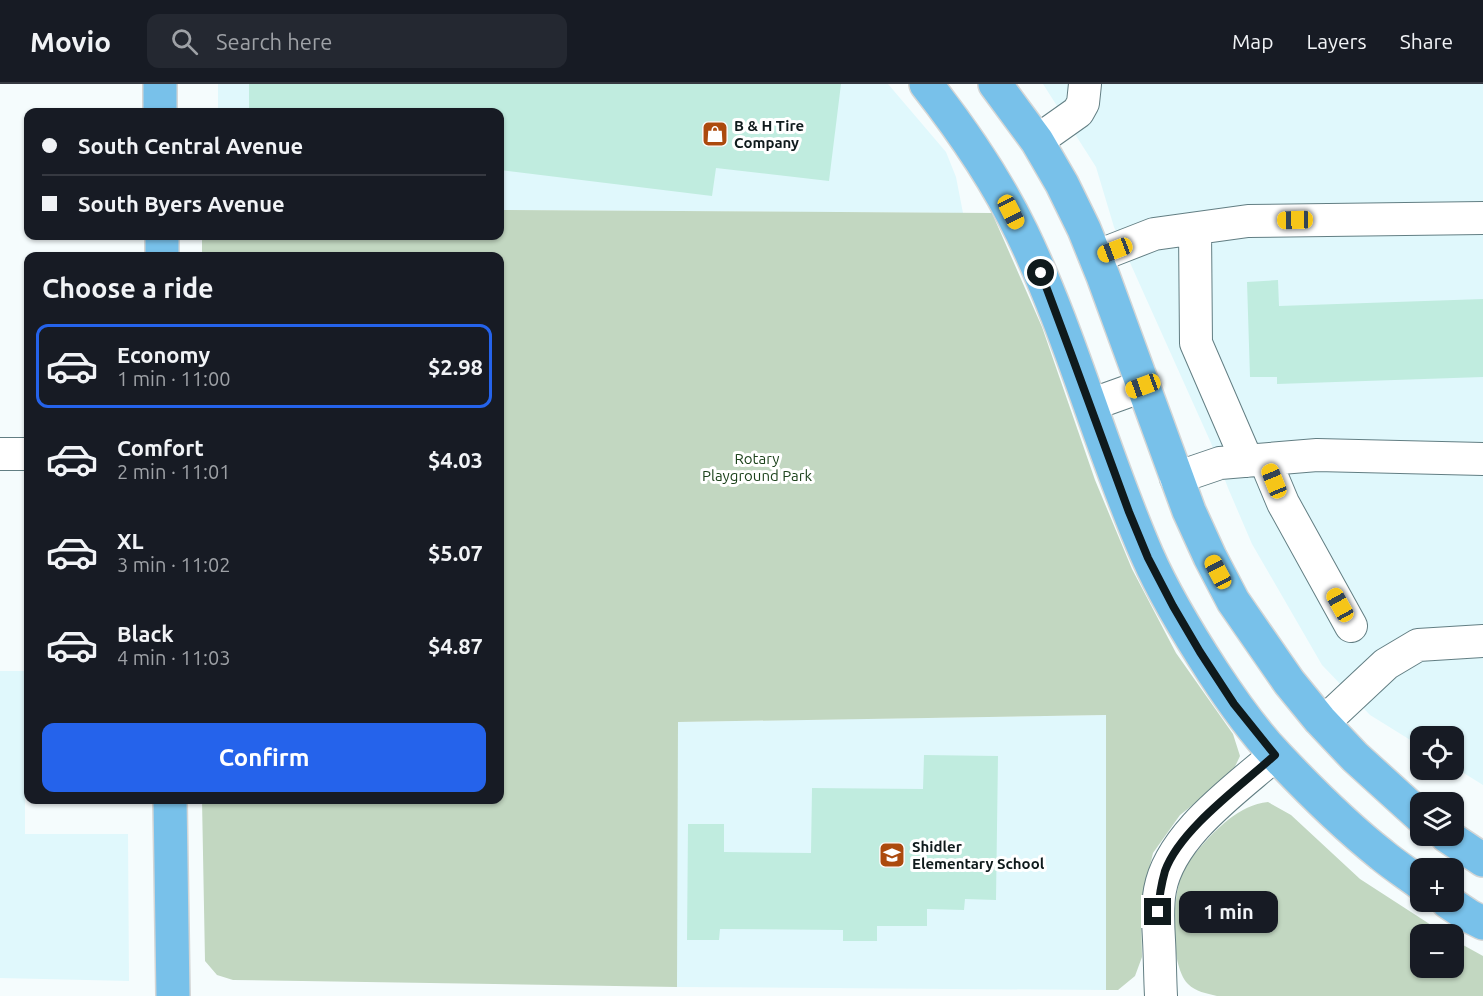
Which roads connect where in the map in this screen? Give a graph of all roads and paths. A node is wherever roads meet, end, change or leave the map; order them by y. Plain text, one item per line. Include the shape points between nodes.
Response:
1 (160, 84) edge
2 (926, 84) edge
3 (996, 84) edge
4 (1085, 84) edge
5 (160, 108) edge
6 (1036, 141) junction
7 (1483, 218) edge
8 (1195, 229) junction
9 (1095, 257) junction
10 (1143, 386) junction
11 (1090, 405) junction
12 (0, 454) edge
13 (24, 454) edge
14 (1483, 459) edge
15 (1256, 460) junction
16 (1176, 478) junction
17 (1351, 626) dead end
18 (1483, 642) edge
19 (1323, 723) junction
20 (1275, 755) junction
21 (170, 804) edge
22 (1410, 807) edge
23 (1462, 846) edge
24 (1483, 860) edge
25 (1410, 876) edge
26 (1463, 912) edge
27 (1483, 923) edge
28 (172, 996) edge
29 (1161, 996) edge

1 - 5 main road
2 - 11 main road via 977,152 1022,232
3 - 6 main road
4 - 6 street via 1078,112
6 - 9 main road via 1062,184
7 - 8 street via 1248,221
8 - 9 street via 1154,234
8 - 15 street via 1196,343
9 - 10 main road
10 - 11 street
10 - 16 main road
11 - 20 main road via 1129,512 1173,606 1234,704
12 - 13 street
14 - 15 street via 1317,455
15 - 16 street via 1220,463
15 - 17 street
16 - 19 main road via 1233,601 1289,682
18 - 19 street via 1418,645 1386,664
19 - 22 main road
20 - 25 main road via 1341,820
20 - 29 street via 1186,836 1166,870 1158,912
21 - 28 main road
23 - 24 main road
26 - 27 main road

